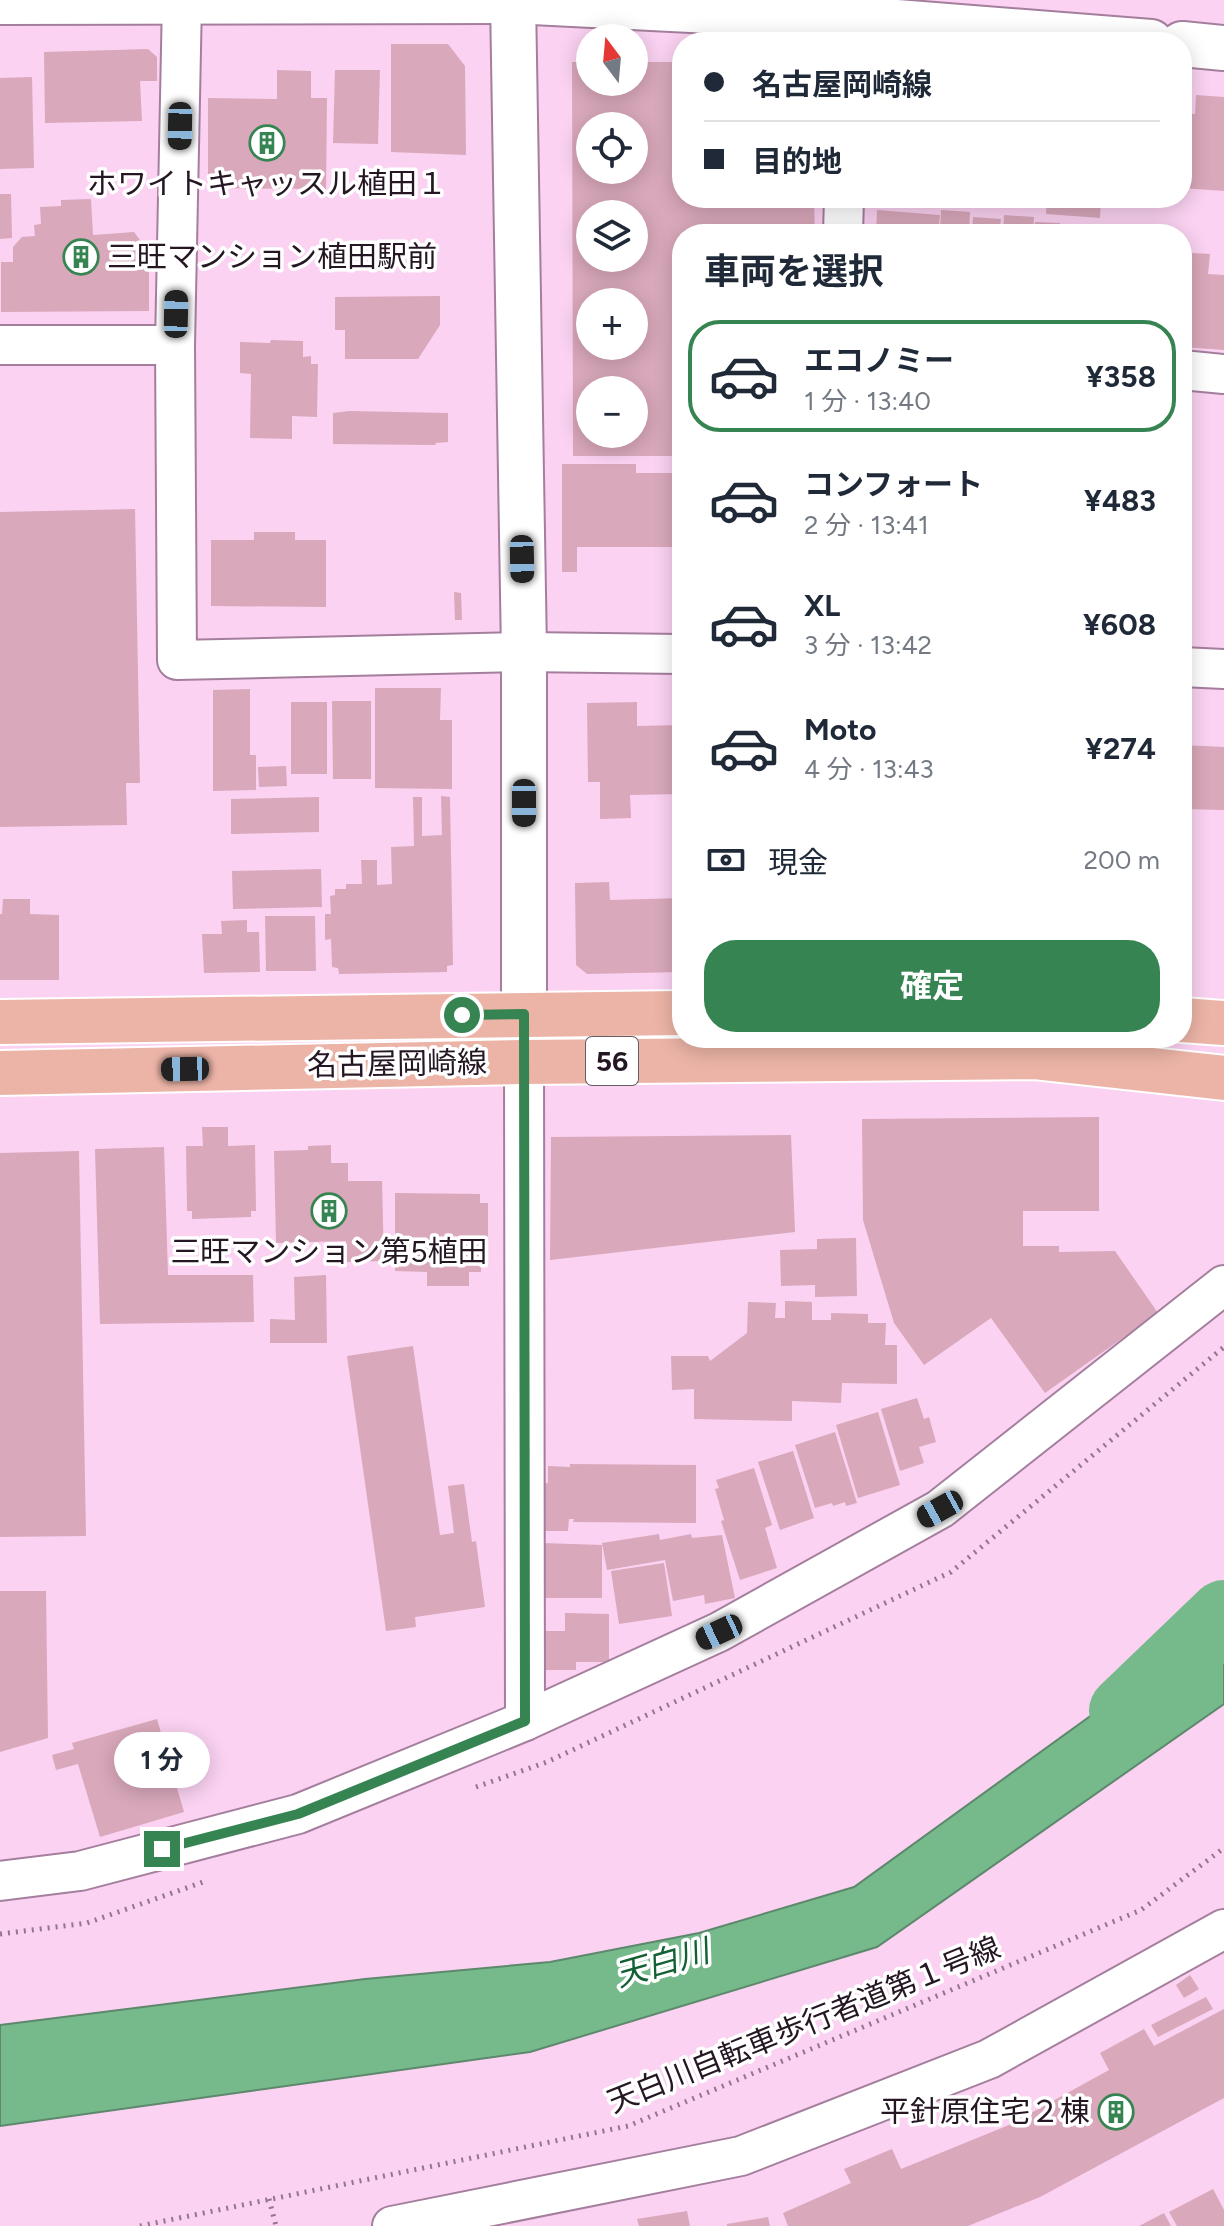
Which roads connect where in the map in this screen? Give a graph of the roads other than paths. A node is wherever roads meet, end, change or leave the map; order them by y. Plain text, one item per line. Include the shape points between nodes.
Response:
1 (182, 0) edge
2 (513, 0) edge
3 (0, 2) edge
4 (846, 20) edge
5 (1012, 32) edge
6 (1192, 45) edge
7 (1224, 48) edge
8 (0, 345) edge
9 (175, 345) junction
10 (1192, 371) edge
11 (1224, 374) edge
12 (524, 652) junction
13 (672, 654) edge
14 (1192, 667) edge
15 (1224, 669) edge
16 (672, 1013) edge
17 (524, 1014) junction
18 (1192, 1021) edge
19 (0, 1022) edge
20 (1224, 1023) edge
21 (524, 1062) junction
22 (0, 1073) edge
23 (1224, 1078) edge
24 (1224, 1285) edge
25 (525, 1721) junction
26 (0, 1881) edge
27 (1224, 1929) edge
28 (392, 2226) edge

1 - 2 street
1 - 3 street
1 - 9 street
2 - 4 street
2 - 12 street
4 - 5 street
6 - 7 street
8 - 9 street
9 - 12 street via 177,660
10 - 11 street
12 - 13 street
12 - 17 street
14 - 15 street
16 - 17 main road, 名古屋岡崎線 / 56
17 - 19 main road, 名古屋岡崎線 / 56
17 - 21 street
18 - 20 main road
21 - 22 main road, 名古屋岡崎線 / 56
21 - 23 main road, 名古屋岡崎線 / 56 via 1033,1057
21 - 25 street
24 - 25 street via 940,1509 719,1632
25 - 26 street via 298,1814 80,1871
27 - 28 street via 989,2059 741,2156

